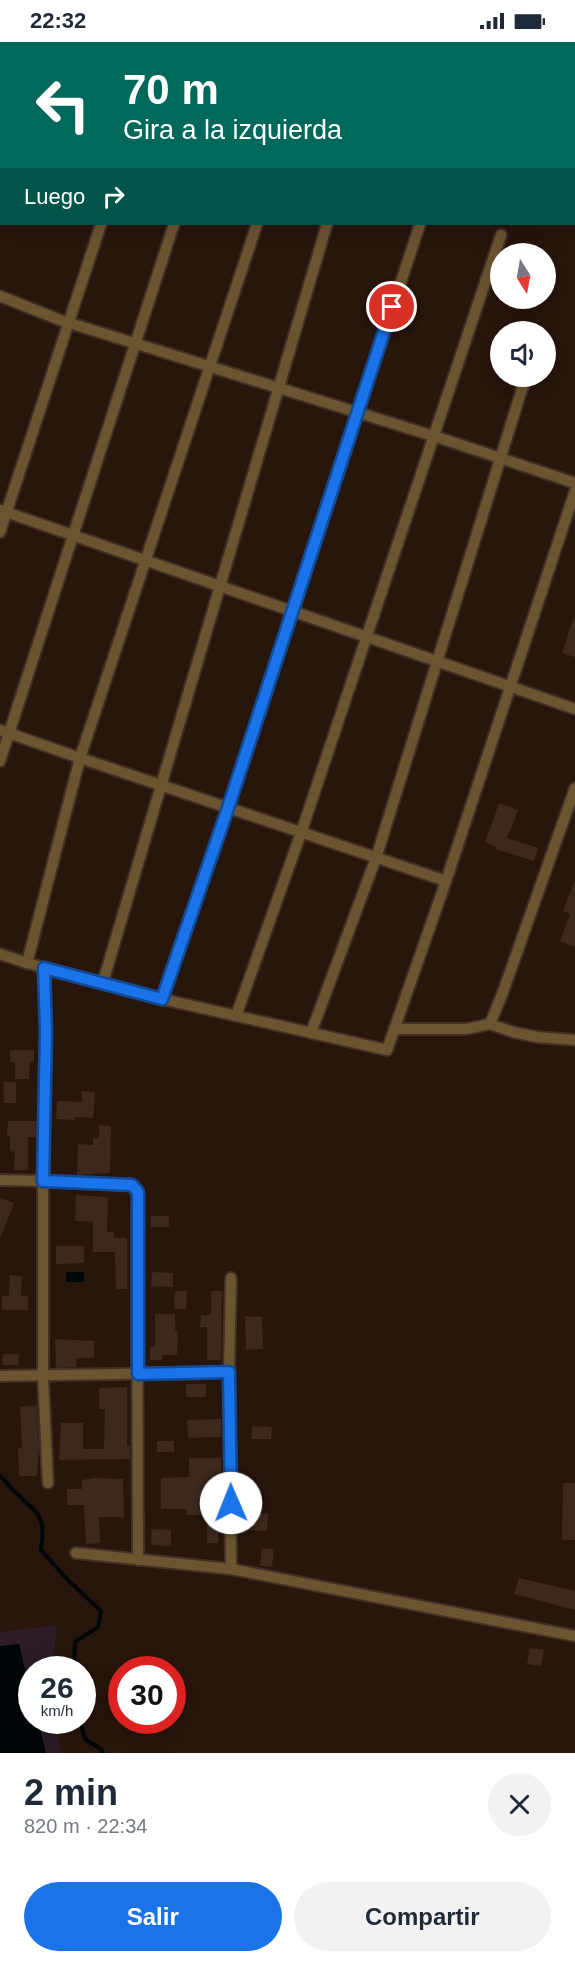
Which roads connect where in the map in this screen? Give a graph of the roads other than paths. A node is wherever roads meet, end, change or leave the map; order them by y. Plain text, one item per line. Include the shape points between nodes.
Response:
1 (101, 225) edge
2 (174, 225) edge
3 (257, 225) edge
4 (327, 225) edge
5 (420, 225) edge
6 (501, 235) dead end
7 (0, 296) edge
8 (69, 322) junction
9 (136, 343) junction
10 (210, 366) junction
11 (279, 387) junction
12 (523, 387) edge
13 (357, 412) junction
14 (434, 436) junction
15 (500, 458) junction
16 (575, 483) edge
17 (575, 491) edge
18 (3, 511) edge
19 (0, 532) edge
20 (73, 536) junction
21 (145, 561) junction
22 (221, 587) junction
23 (292, 612) junction
24 (367, 637) junction
25 (437, 661) junction
26 (509, 686) junction
27 (575, 708) edge
28 (4, 731) edge
29 (80, 758) junction
30 (0, 761) edge
31 (162, 786) junction
32 (575, 788) edge
33 (228, 808) junction
34 (301, 833) junction
35 (376, 858) junction
36 (446, 881) junction
37 (0, 954) edge
38 (27, 963) junction
39 (44, 968) junction
40 (103, 982) junction
41 (162, 999) junction
42 (236, 1016) junction
43 (490, 1024) junction
44 (394, 1029) junction
45 (311, 1033) junction
46 (575, 1040) edge
47 (0, 1180) edge
48 (43, 1181) junction
49 (231, 1278) dead end
50 (229, 1372) junction
51 (138, 1374) junction
52 (0, 1377) edge
53 (43, 1377) junction
54 (48, 1483) dead end
55 (76, 1553) dead end
56 (138, 1560) junction
57 (231, 1569) junction
58 (575, 1636) edge

1 - 8 street
2 - 9 street
3 - 10 street
4 - 11 street
5 - 13 street
6 - 14 street
7 - 8 street
8 - 9 street
8 - 18 street
9 - 10 street
9 - 20 street
10 - 11 street
10 - 21 street
11 - 13 street
11 - 22 street
12 - 15 street
13 - 14 street
13 - 23 street
14 - 15 street
14 - 24 street
15 - 16 street
15 - 25 street
17 - 26 street
18 - 19 street
18 - 20 street
20 - 21 street
20 - 28 street
21 - 22 street
21 - 29 street
22 - 23 street
22 - 31 street
23 - 24 street
23 - 33 street
24 - 25 street
24 - 34 street
25 - 26 street
25 - 35 street
26 - 27 street
26 - 36 street
28 - 29 street
28 - 30 street
29 - 31 street
29 - 38 street
31 - 33 street
31 - 40 street
32 - 43 street
33 - 34 street
33 - 41 street
34 - 35 street
34 - 42 street
35 - 36 street
35 - 45 street
36 - 44 street
37 - 38 street
38 - 39 street
39 - 40 street
39 - 48 street
40 - 41 street
41 - 42 street
42 - 45 street
43 - 44 street via 466,1029
43 - 46 street via 537,1037
44 - 45 street via 387,1050
47 - 48 street
48 - 51 street via 132,1185 138,1192
48 - 53 street
49 - 50 street
50 - 51 street
50 - 57 street
51 - 53 street
51 - 56 street
52 - 53 street
53 - 54 street
55 - 56 street
56 - 57 street
57 - 58 street

